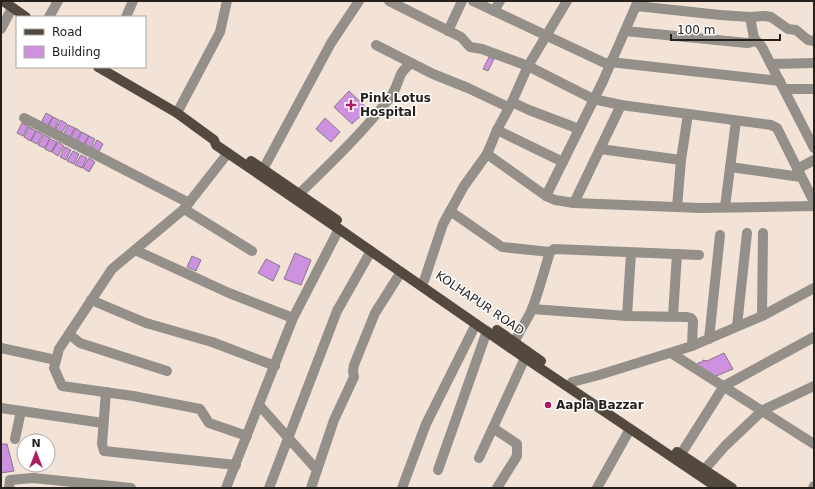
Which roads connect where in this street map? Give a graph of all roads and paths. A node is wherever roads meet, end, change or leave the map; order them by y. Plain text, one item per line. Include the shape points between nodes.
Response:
1 (2, 1) edge
2 (58, 1) edge
3 (133, 1) edge
4 (227, 1) edge
5 (359, 1) edge
6 (389, 1) edge
7 (462, 1) edge
8 (473, 1) edge
9 (500, 1) edge
10 (567, 1) edge
11 (637, 4) edge
12 (12, 8) junction
13 (494, 11) junction
14 (24, 16) edge
15 (50, 16) edge
16 (126, 16) edge
17 (750, 17) junction
18 (1, 29) edge
19 (448, 31) junction
20 (625, 31) junction
21 (546, 35) junction
22 (754, 38) junction
23 (814, 41) edge
24 (376, 45) dead end
25 (411, 63) junction
26 (814, 63) edge
27 (610, 64) junction
28 (771, 64) junction
29 (528, 66) junction
30 (102, 68) edge
31 (782, 85) junction
32 (814, 89) edge
33 (593, 99) junction
34 (510, 104) junction
35 (621, 105) junction
36 (177, 113) junction
37 (688, 114) junction
38 (24, 118) dead end
39 (736, 120) junction
40 (579, 129) junction
41 (497, 130) junction
42 (214, 140) junction
43 (814, 148) edge
44 (600, 149) junction
45 (228, 153) junction
46 (487, 154) junction
47 (681, 160) junction
48 (814, 160) edge
49 (563, 162) junction
50 (730, 167) junction
51 (262, 172) junction
52 (799, 173) junction
53 (300, 194) junction
54 (546, 196) junction
55 (814, 202) edge
56 (574, 203) junction
57 (186, 206) junction
58 (814, 206) edge
59 (677, 207) junction
60 (725, 208) junction
61 (450, 211) junction
62 (339, 229) junction
63 (747, 233) dead end
64 (763, 233) dead end
65 (720, 235) dead end
66 (135, 250) junction
67 (252, 251) dead end
68 (371, 251) junction
69 (550, 252) junction
70 (631, 253) junction
71 (677, 254) junction
72 (699, 255) dead end
73 (401, 272) junction
74 (424, 280) junction
75 (814, 288) edge
76 (91, 300) junction
77 (532, 309) junction
78 (626, 316) junction
79 (673, 316) junction
80 (762, 316) junction
81 (293, 318) junction
82 (476, 324) junction
83 (738, 326) junction
84 (487, 332) junction
85 (68, 334) junction
86 (814, 337) edge
87 (709, 339) junction
88 (513, 345) junction
89 (692, 346) junction
90 (1, 348) edge
91 (671, 353) junction
92 (525, 358) junction
93 (56, 360) junction
94 (275, 366) junction
95 (167, 371) dead end
96 (572, 382) junction
97 (724, 386) junction
98 (814, 386) edge
99 (106, 392) junction
100 (259, 405) junction
101 (1, 408) edge
102 (763, 410) junction
103 (21, 411) junction
104 (103, 423) junction
105 (493, 428) junction
106 (630, 429) junction
107 (247, 436) junction
108 (288, 438) junction
109 (15, 439) dead end
110 (814, 444) edge
111 (681, 454) junction
112 (479, 458) dead end
113 (236, 465) junction
114 (317, 470) junction
115 (438, 470) dead end
116 (704, 470) junction
117 (60, 484) edge
118 (104, 487) edge
119 (10, 488) edge
120 (131, 488) edge
121 (226, 488) edge
122 (269, 488) edge
123 (311, 488) edge
124 (402, 488) edge
125 (497, 488) edge
126 (597, 488) edge
127 (718, 488) edge
128 (732, 488) edge

1 - 12 main road
2 - 15 street
3 - 16 street
4 - 36 street via 220,32
5 - 51 street via 331,43
6 - 19 street
7 - 19 street
8 - 13 street
9 - 13 street
10 - 21 street
11 - 17 street
11 - 20 street
12 - 14 main road
12 - 18 street
13 - 21 street
17 - 22 street
17 - 23 street via 771,17 788,29 796,30 808,40
19 - 29 street via 461,37 470,47
20 - 22 street via 747,43 752,42
20 - 27 street
21 - 27 street
21 - 29 street
22 - 28 street
24 - 25 street
25 - 34 street
25 - 53 street via 401,72 396,88 363,130
26 - 28 street
27 - 31 street
27 - 33 street
28 - 31 street
29 - 33 street
29 - 34 street
30 - 36 main road, KOLHAPUR ROAD
31 - 32 street
31 - 43 street
33 - 35 street
33 - 40 street
34 - 40 street
34 - 41 street
35 - 37 street
35 - 44 street
36 - 42 main road, KOLHAPUR ROAD
37 - 39 street
37 - 47 street
38 - 57 street
39 - 50 street
39 - 52 street via 777,128
40 - 49 street
41 - 46 street
41 - 49 street
42 - 45 main road, KOLHAPUR ROAD via 216,145
42 - 51 main road, KOLHAPUR ROAD via 220,141
44 - 47 street
44 - 56 street
45 - 51 main road, KOLHAPUR ROAD
45 - 57 street
46 - 54 street
46 - 61 street
47 - 59 street
48 - 52 street
49 - 54 street
50 - 52 street
50 - 60 street
51 - 53 main road, KOLHAPUR ROAD
51 - 62 main road, KOLHAPUR ROAD
52 - 55 street
53 - 74 main road, KOLHAPUR ROAD
54 - 56 street
56 - 59 street
57 - 66 street
57 - 67 street
58 - 60 street
59 - 60 street
61 - 69 street via 502,247
61 - 74 street
62 - 68 main road, KOLHAPUR ROAD
62 - 81 street
63 - 83 street
64 - 80 street
65 - 87 street
66 - 76 street via 112,269
66 - 81 street via 229,293
68 - 73 main road, KOLHAPUR ROAD
68 - 108 street via 337,311
69 - 70 street via 554,249
69 - 77 street
70 - 71 street
70 - 78 street
71 - 72 street
71 - 79 street
73 - 82 main road, KOLHAPUR ROAD
73 - 114 street via 375,313 354,365 354,377 334,420
74 - 88 main road, KOLHAPUR ROAD
75 - 80 street
76 - 85 street
76 - 94 street via 146,323 212,342
77 - 78 street
77 - 88 street
78 - 79 street
79 - 89 street via 691,318 693,321
80 - 83 street
81 - 94 street
82 - 84 main road, KOLHAPUR ROAD
82 - 124 street via 426,424
83 - 87 street
84 - 88 main road, KOLHAPUR ROAD
84 - 115 street
85 - 93 street
85 - 95 street via 80,343
86 - 97 street
87 - 89 street
88 - 92 main road, KOLHAPUR ROAD
88 - 96 main road, KOLHAPUR ROAD
89 - 91 street
90 - 93 street
91 - 96 street
91 - 97 street
92 - 105 street
92 - 106 main road, KOLHAPUR ROAD
93 - 99 street via 54,368 62,386
94 - 100 street
96 - 111 main road, KOLHAPUR ROAD
97 - 102 street
97 - 111 street
98 - 102 street
99 - 104 street
99 - 107 street via 200,409 209,424
100 - 107 street
100 - 108 street
101 - 103 street
102 - 110 street
102 - 116 street
103 - 104 street
103 - 109 street
104 - 113 street via 104,451
105 - 112 street
105 - 125 street via 517,444 517,456
106 - 126 street
106 - 127 main road, KOLHAPUR ROAD
107 - 113 street
108 - 114 street
108 - 122 street
111 - 116 main road, KOLHAPUR ROAD
113 - 121 street
114 - 123 street
116 - 128 main road, KOLHAPUR ROAD
117 - 118 street
117 - 119 street via 32,478 10,480
118 - 120 street

